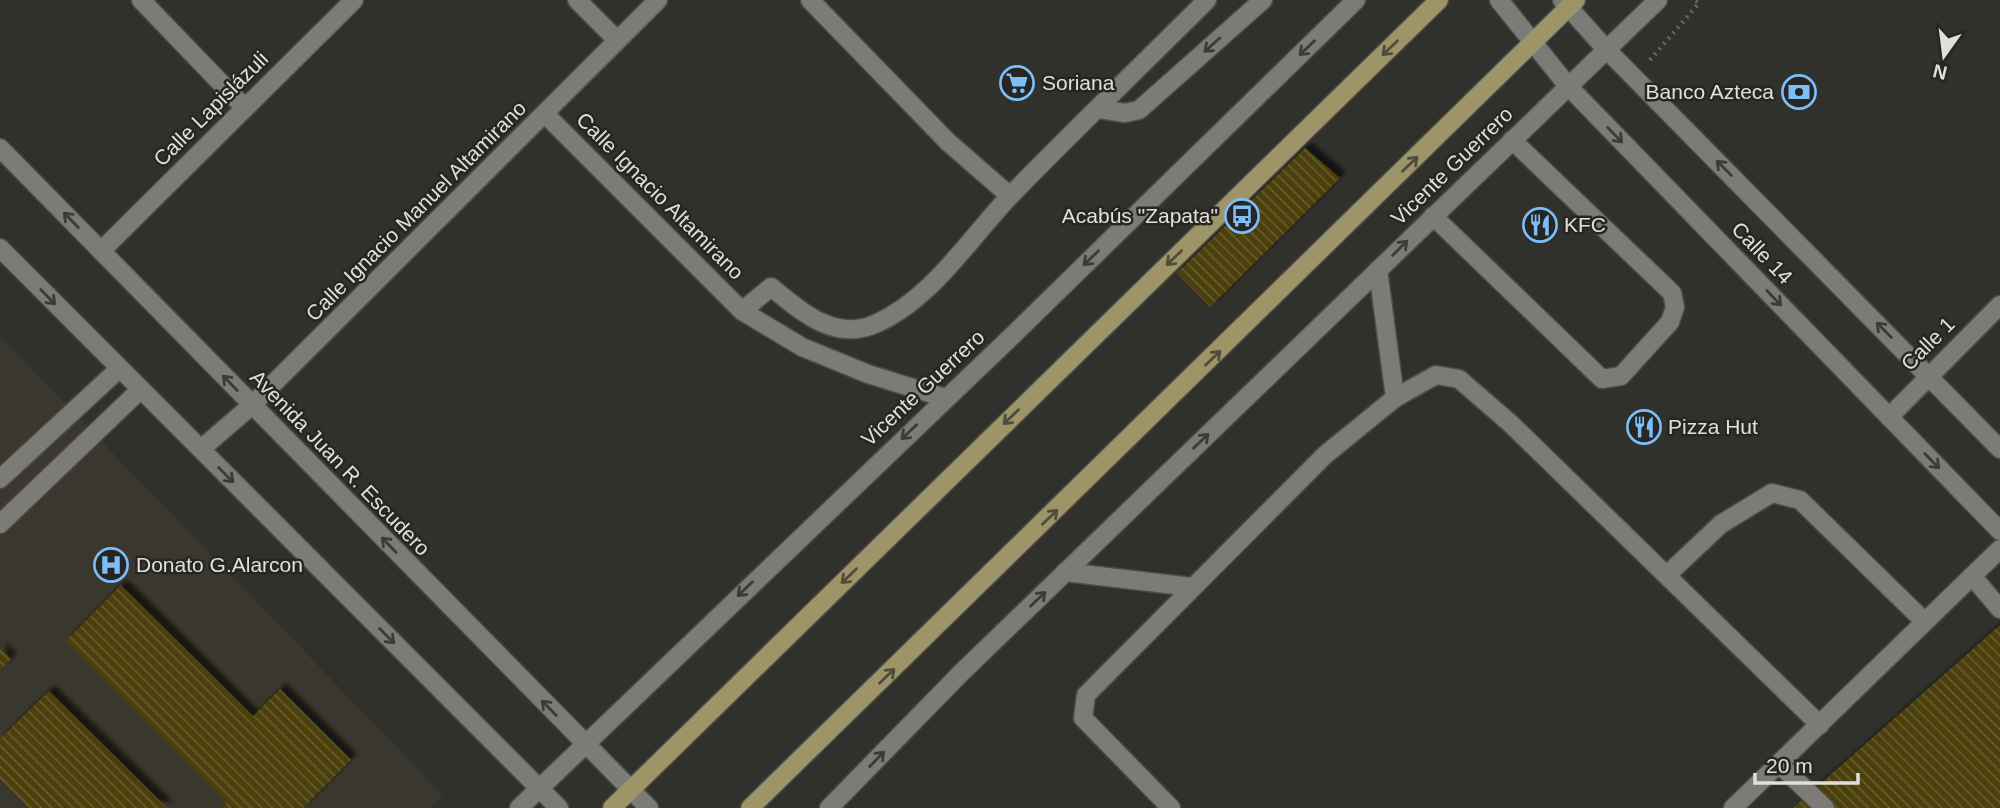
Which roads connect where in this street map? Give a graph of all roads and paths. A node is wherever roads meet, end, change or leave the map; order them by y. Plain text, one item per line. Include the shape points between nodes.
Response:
1 (141, 0) edge
2 (354, 0) edge
3 (577, 0) edge
4 (658, 0) edge
5 (810, 0) edge
6 (1207, 0) edge
7 (1263, 0) edge
8 (1356, 0) edge
9 (1438, 0) edge
10 (1499, 0) edge
11 (1658, 0) edge
12 (1697, 2) edge
13 (1568, 3) edge
14 (617, 40) junction
15 (1534, 43) junction
16 (1605, 48) junction
17 (1635, 78) junction
18 (1568, 86) junction
19 (244, 107) junction
20 (1099, 109) junction
21 (546, 115) junction
22 (1512, 140) junction
23 (0, 148) edge
24 (1010, 196) junction
25 (1433, 216) junction
26 (0, 248) edge
27 (101, 251) junction
28 (1378, 270) junction
29 (2000, 305) edge
30 (742, 311) junction
31 (118, 369) junction
32 (1929, 375) junction
33 (141, 390) junction
34 (945, 398) junction
35 (1395, 398) junction
36 (252, 405) junction
37 (1889, 417) junction
38 (201, 449) junction
39 (2000, 449) edge
40 (0, 479) edge
41 (0, 524) edge
42 (2000, 531) edge
43 (2000, 549) edge
44 (1065, 572) junction
45 (1668, 574) junction
46 (1972, 576) junction
47 (1192, 587) junction
48 (2000, 609) edge
49 (1925, 622) junction
50 (1820, 725) junction
51 (584, 744) junction
52 (1779, 764) junction
53 (539, 789) junction
54 (629, 789) junction
55 (519, 808) edge
56 (559, 808) edge
57 (612, 808) edge
58 (649, 808) edge
59 (750, 808) edge
60 (829, 808) edge
61 (1171, 808) edge
62 (1733, 808) edge
63 (1825, 808) edge

1 - 19 main road
2 - 19 main road, Calle Lapislázuli
3 - 14 main road
4 - 14 main road, Calle Ignacio Manuel Altamirano
5 - 24 main road via 948,142
6 - 20 main road
7 -> 20 main road via 1139,110
8 -> 34 main road, Vicente Guerrero
9 -> 54 main road
10 - 15 main road, Calle 14
11 - 16 main road, Vicente Guerrero
12 - 17 path
13 - 15 main road
13 - 16 main road, Calle 14
14 - 21 main road, Calle Ignacio Manuel Altamirano
15 - 18 main road, Calle 14
59 -> 15 main road
16 - 17 main road, Calle 14
16 - 18 main road, Vicente Guerrero
32 -> 17 main road, Calle 14
18 - 22 main road, Vicente Guerrero
18 -> 37 main road, Calle 14
19 - 27 main road, Calle Lapislázuli
20 - 24 main road
21 - 30 main road, Calle Ignacio Altamirano
21 - 36 main road, Calle Ignacio Manuel Altamirano
22 - 25 main road, Vicente Guerrero
22 - 25 main road via 1672,293 1675,307 1670,322 1621,376 1602,379
27 -> 23 main road, Avenida Juan R. Escudero
24 - 30 main road via 918,297 874,325 839,329 810,318 771,287
28 -> 25 main road, Vicente Guerrero
26 -> 31 main road
36 -> 27 main road, Avenida Juan R. Escudero
28 - 35 main road
44 -> 28 main road, Vicente Guerrero
29 - 32 main road, Calle 1
30 - 34 main road, Calle Ignacio Altamirano via 802,347
31 - 33 main road
31 - 40 main road
32 - 37 main road, Calle 1
32 - 39 main road, Calle 14
33 - 38 main road
33 - 41 main road
34 -> 51 main road, Vicente Guerrero
35 - 45 main road via 1436,375 1459,379
35 - 47 main road via 1325,455
36 - 38 main road, Calle Ignacio Manuel Altamirano
51 -> 36 main road, Avenida Juan R. Escudero
37 -> 42 main road, Calle 14
38 -> 53 main road
43 - 46 main road
44 - 47 main road
60 -> 44 main road, Vicente Guerrero
45 - 49 main road via 1721,524 1772,494 1800,500
45 - 50 main road
46 - 48 main road
46 - 49 main road
47 - 61 main road via 1086,695 1083,718
49 - 50 main road
50 - 52 main road
51 - 53 main road, Vicente Guerrero
51 - 54 main road, Avenida Juan R. Escudero
52 - 62 main road
52 - 63 main road
53 - 55 main road, Vicente Guerrero
53 - 56 main road
54 - 57 main road
54 - 58 main road, Avenida Juan R. Escudero

